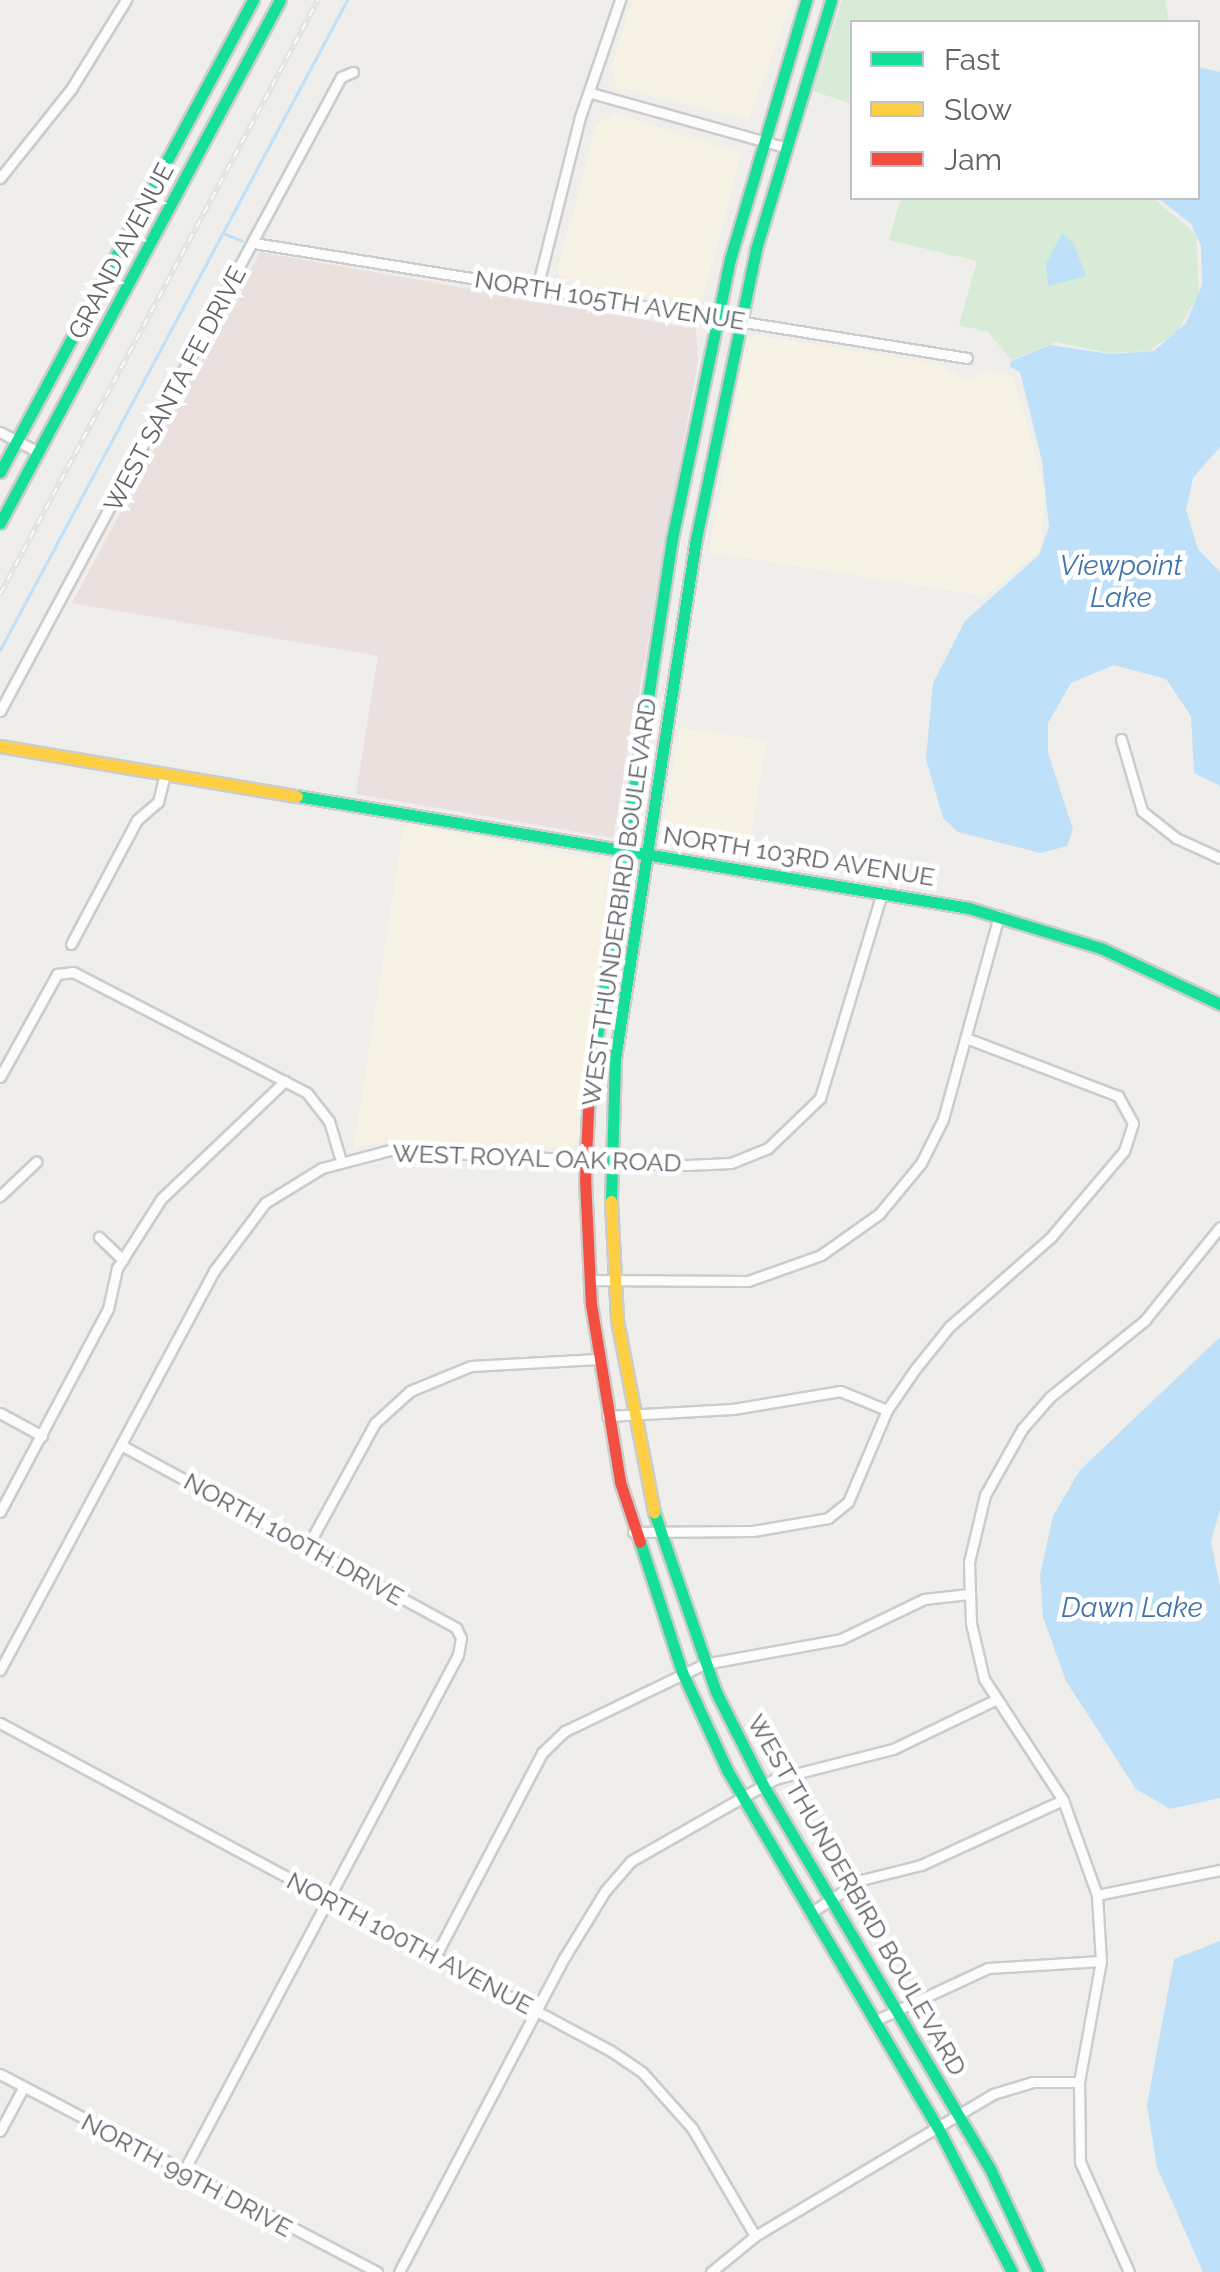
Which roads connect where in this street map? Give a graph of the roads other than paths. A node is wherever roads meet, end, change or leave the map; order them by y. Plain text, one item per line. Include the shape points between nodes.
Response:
1 (126, 0) edge
2 (280, 0) edge
3 (620, 0) edge
4 (806, 0) edge
5 (831, 0) edge
6 (251, 1) edge
7 (274, 13) junction
8 (353, 72) dead end
9 (591, 93) junction
10 (762, 140) junction
11 (784, 147) junction
12 (0, 178) edge
13 (254, 242) junction
14 (537, 288) junction
15 (716, 319) junction
16 (738, 322) junction
17 (967, 358) dead end
18 (0, 432) edge
19 (16, 440) junction
20 (38, 452) junction
21 (0, 472) edge
22 (0, 522) edge
23 (645, 710) junction
24 (0, 712) edge
25 (668, 714) junction
26 (1122, 740) dead end
27 (0, 746) edge
28 (165, 773) junction
29 (622, 850) junction
30 (645, 854) junction
31 (1220, 858) edge
32 (882, 892) junction
33 (999, 916) junction
34 (71, 944) dead end
35 (1220, 1004) edge
36 (966, 1038) junction
37 (591, 1056) junction
38 (614, 1060) junction
39 (0, 1077) edge
40 (285, 1081) junction
41 (585, 1159) junction
42 (341, 1161) junction
43 (609, 1161) junction
44 (36, 1162) dead end
45 (0, 1196) edge
46 (1220, 1227) edge
47 (99, 1237) dead end
48 (122, 1260) junction
49 (589, 1280) junction
50 (613, 1281) junction
51 (598, 1359) junction
52 (887, 1410) junction
53 (630, 1413) junction
54 (0, 1414) edge
55 (607, 1416) junction
56 (42, 1436) junction
57 (121, 1445) junction
58 (0, 1512) edge
59 (658, 1530) junction
60 (634, 1532) junction
61 (306, 1549) junction
62 (969, 1594) junction
63 (704, 1664) junction
64 (0, 1670) edge
65 (682, 1672) junction
66 (995, 1700) junction
67 (0, 1723) edge
68 (763, 1786) junction
69 (742, 1796) junction
70 (1063, 1800) junction
71 (1220, 1870) edge
72 (1097, 1895) junction
73 (327, 1898) junction
74 (830, 1901) junction
75 (810, 1913) junction
76 (436, 1954) junction
77 (1101, 1960) junction
78 (895, 2009) junction
79 (538, 2010) junction
80 (874, 2022) junction
81 (0, 2074) edge
82 (1079, 2082) junction
83 (23, 2088) junction
84 (957, 2114) junction
85 (937, 2126) junction
86 (0, 2130) edge
87 (182, 2174) junction
88 (755, 2236) junction
89 (377, 2272) edge
90 (399, 2272) edge
91 (711, 2272) edge
92 (1012, 2272) edge
93 (1038, 2272) edge
94 (1128, 2272) edge

1 - 12 street via 70,88
2 - 7 main road, GRAND AVENUE
3 - 9 street
4 - 10 main road, WEST THUNDERBIRD BOULEVARD
5 - 11 main road, WEST THUNDERBIRD BOULEVARD
6 - 7 street
6 - 19 main road, GRAND AVENUE
7 - 20 main road, GRAND AVENUE
8 - 13 street, WEST SANTA FE DRIVE via 341,77
9 - 10 street
9 - 14 street
10 - 11 street
10 - 15 main road, WEST THUNDERBIRD BOULEVARD
11 - 16 main road, WEST THUNDERBIRD BOULEVARD
13 - 14 street, NORTH 105TH AVENUE
13 - 24 street, WEST SANTA FE DRIVE
14 - 15 street, NORTH 105TH AVENUE
15 - 16 street, NORTH 105TH AVENUE
15 - 23 main road, WEST THUNDERBIRD BOULEVARD
16 - 17 street, NORTH 105TH AVENUE
16 - 25 main road, WEST THUNDERBIRD BOULEVARD
18 - 19 street
19 - 20 street
19 - 21 main road, GRAND AVENUE
20 - 22 main road, GRAND AVENUE
23 - 25 main road
23 - 29 main road, WEST THUNDERBIRD BOULEVARD
25 - 30 main road, WEST THUNDERBIRD BOULEVARD
26 - 31 street via 1142,811 1176,838
27 - 28 main road, NORTH 103RD AVENUE
28 - 29 main road, NORTH 103RD AVENUE
28 - 34 street via 158,802 137,820
29 - 30 main road, NORTH 103RD AVENUE
29 - 37 main road, WEST THUNDERBIRD BOULEVARD
30 - 32 main road, NORTH 103RD AVENUE
30 - 38 main road, WEST THUNDERBIRD BOULEVARD
32 - 33 main road, NORTH 103RD AVENUE
32 - 43 street, WEST ROYAL OAK ROAD via 838,1054 820,1098 796,1127 731,1164
33 - 35 main road, NORTH 103RD AVENUE via 1101,948
33 - 36 street
36 - 50 street via 948,1104 921,1163 891,1202 850,1237 804,1264 748,1281
36 - 52 street via 1118,1096 1133,1122 1131,1138 1063,1224 949,1327
37 - 38 main road
37 - 41 main road, WEST THUNDERBIRD BOULEVARD
38 - 43 main road, WEST THUNDERBIRD BOULEVARD
39 - 40 street via 57,974 72,972
40 - 42 street via 319,1105
40 - 48 street via 174,1185
41 - 42 street, WEST ROYAL OAK ROAD via 411,1149
41 - 43 street, WEST ROYAL OAK ROAD
41 - 49 main road, WEST THUNDERBIRD BOULEVARD
42 - 57 street, WEST ROYAL OAK ROAD via 287,1187 242,1227
43 - 50 main road, WEST THUNDERBIRD BOULEVARD
44 - 45 street
46 - 62 street via 1144,1320 1050,1396 1022,1429 985,1495
47 - 48 street
48 - 56 street via 108,1309
49 - 50 street
49 - 51 main road, WEST THUNDERBIRD BOULEVARD
50 - 53 main road, WEST THUNDERBIRD BOULEVARD
51 - 55 main road, WEST THUNDERBIRD BOULEVARD
51 - 61 street via 472,1366 410,1391 376,1424
52 - 53 street via 840,1391 733,1409
52 - 59 street via 848,1502 828,1518 752,1531
53 - 55 street
53 - 59 main road, WEST THUNDERBIRD BOULEVARD
54 - 56 street
55 - 60 main road, WEST THUNDERBIRD BOULEVARD
56 - 58 street
57 - 61 street, NORTH 100TH DRIVE
57 - 64 street, WEST ROYAL OAK ROAD
59 - 60 street
59 - 63 main road, WEST THUNDERBIRD BOULEVARD
60 - 65 main road, WEST THUNDERBIRD BOULEVARD
61 - 73 street, NORTH 100TH DRIVE via 456,1628 461,1638 458,1655
62 - 63 street via 924,1599 841,1639
62 - 66 street via 976,1651
63 - 65 street
63 - 68 main road, WEST THUNDERBIRD BOULEVARD
65 - 69 main road, WEST THUNDERBIRD BOULEVARD
65 - 76 street via 565,1731 542,1753
66 - 68 street via 893,1749 806,1768
66 - 70 street
67 - 73 street, NORTH 100TH AVENUE
68 - 69 street
68 - 74 main road, WEST THUNDERBIRD BOULEVARD
69 - 75 main road, WEST THUNDERBIRD BOULEVARD
69 - 79 street via 653,1844 618,1874
70 - 72 street
70 - 74 street via 920,1866 861,1880
71 - 72 street
72 - 77 street
73 - 76 street, NORTH 100TH AVENUE
73 - 87 street
74 - 75 street
74 - 78 main road, WEST THUNDERBIRD BOULEVARD
75 - 80 main road, WEST THUNDERBIRD BOULEVARD
76 - 79 street, NORTH 100TH AVENUE
77 - 78 street via 988,1968
77 - 82 street
78 - 80 street
78 - 84 main road, WEST THUNDERBIRD BOULEVARD
79 - 88 street, NORTH 100TH AVENUE via 642,2072 692,2128
79 - 90 street
80 - 85 main road, WEST THUNDERBIRD BOULEVARD
81 - 83 street, NORTH 99TH DRIVE
82 - 84 street via 1014,2086
82 - 94 street via 1080,2162
83 - 86 street
83 - 87 street, NORTH 99TH DRIVE
84 - 85 street
84 - 93 main road, WEST THUNDERBIRD BOULEVARD
85 - 88 street
85 - 92 main road, WEST THUNDERBIRD BOULEVARD
87 - 89 street, NORTH 99TH DRIVE
88 - 91 street

